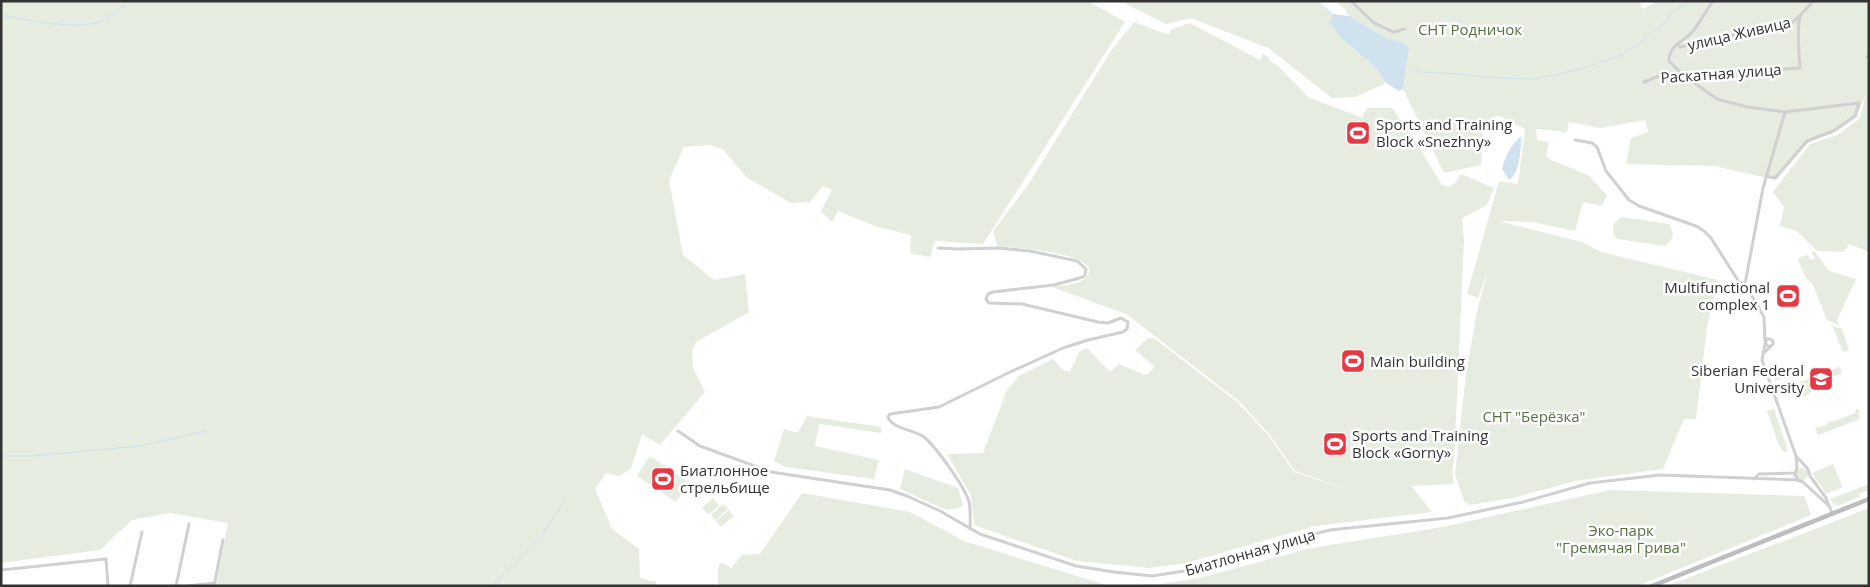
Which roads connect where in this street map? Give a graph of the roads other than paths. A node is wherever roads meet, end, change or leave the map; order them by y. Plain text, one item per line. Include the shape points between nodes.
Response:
1 (1351, 1) edge
2 (1713, 1) edge
3 (1813, 1) edge
4 (1800, 16) junction
5 (1405, 29) dead end
6 (1678, 44) junction
7 (1683, 75) junction
8 (1644, 82) dead end
9 (1785, 112) junction
10 (1575, 140) dead end
11 (1766, 176) junction
12 (938, 248) dead end
13 (1745, 284) junction
14 (1765, 333) junction
15 (1770, 339) junction
16 (1765, 343) junction
17 (1769, 347) junction
18 (1764, 353) junction
19 (678, 431) dead end
20 (1796, 456) junction
21 (1805, 466) junction
22 (1797, 468) junction
23 (1794, 473) junction
24 (1810, 476) junction
25 (1754, 480) junction
26 (1798, 480) junction
27 (1803, 482) junction
28 (1869, 499) edge
29 (1830, 508) junction
30 (1832, 513) junction
31 (189, 524) dead end
32 (970, 529) junction
33 (142, 532) dead end
34 (223, 540) dead end
35 (1, 570) edge
36 (214, 584) edge
37 (108, 586) edge
38 (130, 586) edge
39 (176, 586) edge
40 (188, 586) edge
41 (1652, 586) edge

1 - 5 street via 1374,23 1393,32
2 - 6 street via 1692,33
3 - 4 street
4 - 6 street, улица Живица via 1793,22 1680,47
4 - 7 street, Раскатная улица via 1800,68
6 - 7 street via 1669,54 1669,61
7 - 8 street, Раскатная улица via 1660,76
7 - 9 street via 1717,99
9 - 11 street
9 - 11 street via 1859,103 1855,116 1833,131 1807,141 1775,178
10 - 13 street via 1597,147 1606,171 1629,200 1704,231 1738,282
11 - 13 street
12 - 32 street via 1011,248 1077,262 1086,269 1083,278 993,292 986,299 989,303 1022,304 1098,322 1108,323 1121,318 1128,322 1123,332 1063,348 939,407 890,414 888,417 894,426 917,433 936,449 965,492
13 - 14 street via 1764,317
14 - 15 street
14 - 16 street
15 - 16 street
15 - 17 street via 1774,343
16 - 17 street
16 - 18 street
17 - 18 street
18 - 20 street via 1762,360
19 - 32 street, Биатлонная улица via 700,446 771,472 890,490 940,511
20 - 21 street
20 - 22 street
21 - 22 street
21 - 24 street
22 - 23 street
23 - 25 street, Биатлонная улица via 1759,474
23 - 26 street
24 - 27 street
24 - 29 street
25 - 26 street, Биатлонная улица
25 - 32 street, Биатлонная улица via 1660,475 1590,483 1448,518 1322,532 1250,551 1203,568 1152,576 1076,566
26 - 27 street
27 - 29 street
28 - 30 main road
29 - 30 street
30 - 41 main road
31 - 39 street
33 - 38 street
34 - 36 street
35 - 37 street via 106,559
36 - 40 street

